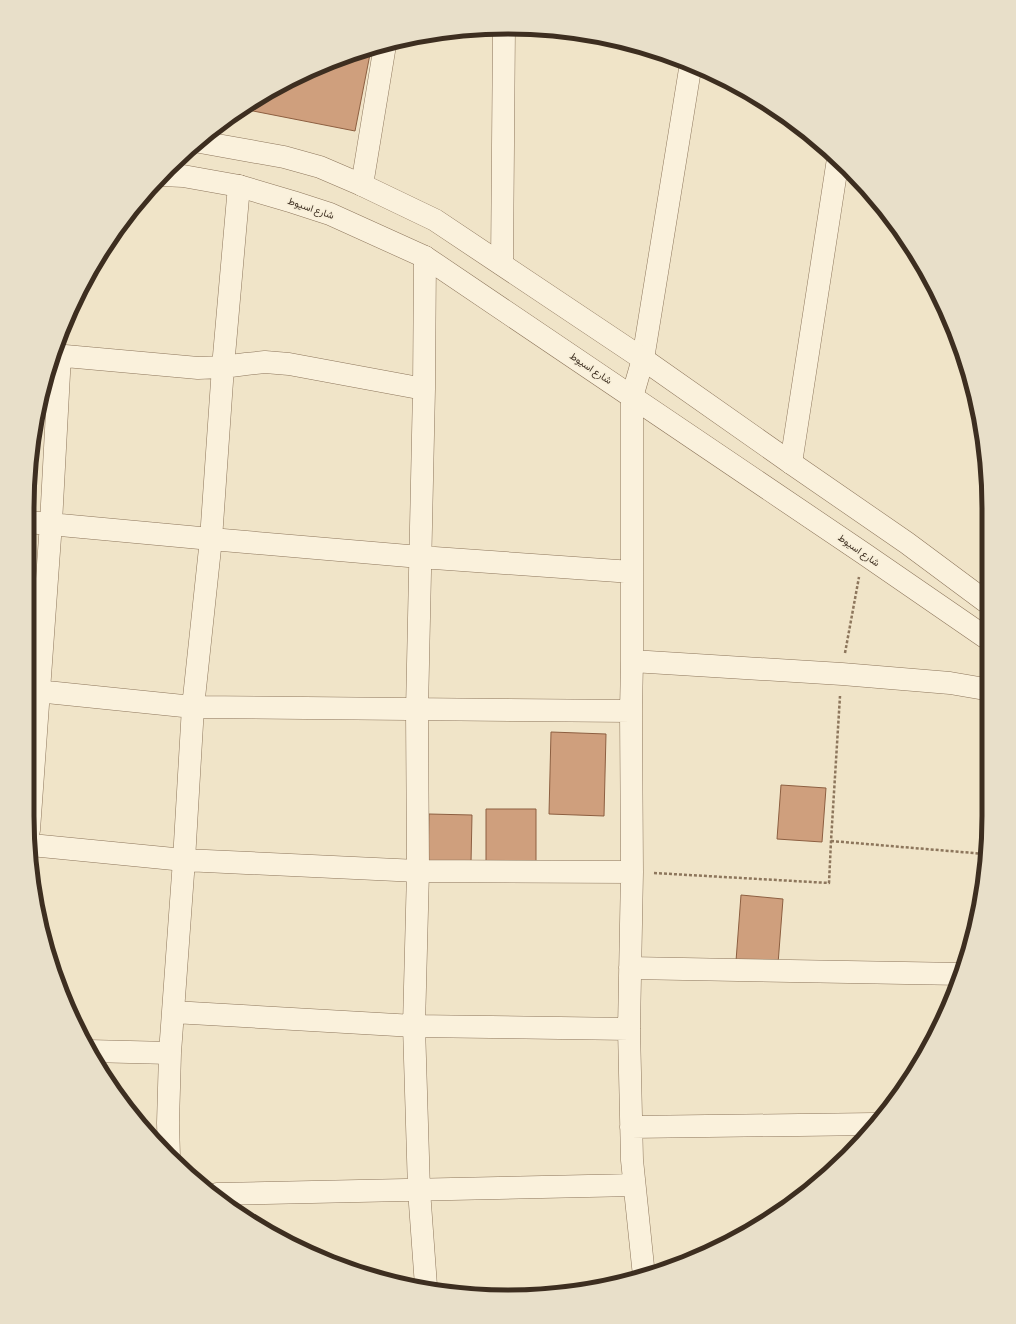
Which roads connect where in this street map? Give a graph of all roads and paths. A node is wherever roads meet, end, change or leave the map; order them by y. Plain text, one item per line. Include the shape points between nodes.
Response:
1 (504, 34) edge
2 (383, 51) edge
3 (690, 70) edge
4 (206, 143) edge
5 (837, 167) edge
6 (171, 175) edge
7 (362, 185) junction
8 (239, 186) junction
9 (425, 257) junction
10 (502, 264) junction
11 (59, 355) edge
12 (642, 359) junction
13 (57, 363) edge
14 (224, 367) junction
15 (424, 389) junction
16 (632, 396) junction
17 (791, 463) junction
18 (34, 522) edge
19 (51, 523) junction
20 (211, 539) junction
21 (863, 553) junction
22 (420, 557) junction
23 (632, 572) junction
24 (982, 598) edge
25 (982, 635) edge
26 (632, 661) junction
27 (842, 674) junction
28 (982, 688) edge
29 (34, 690) edge
30 (193, 707) junction
31 (417, 710) junction
32 (631, 711) junction
33 (831, 841) junction
34 (35, 845) edge
35 (980, 854) edge
36 (184, 860) junction
37 (418, 871) junction
38 (632, 872) junction
39 (630, 968) junction
40 (955, 974) edge
41 (173, 1012) junction
42 (414, 1026) junction
43 (629, 1029) junction
44 (97, 1051) edge
45 (170, 1053) junction
46 (868, 1124) edge
47 (630, 1127) junction
48 (169, 1146) edge
49 (634, 1185) junction
50 (419, 1190) junction
51 (222, 1194) edge
52 (643, 1270) edge
53 (426, 1283) edge

1 - 10 street
2 - 7 street
3 - 12 street
4 - 7 street via 284,157 320,167
5 - 17 street
6 - 8 street, شارع اسيوط
7 - 10 street via 434,220
8 - 9 street, شارع اسيوط via 330,214
8 - 14 street
9 - 15 street
9 - 16 street, شارع اسيوط
10 - 12 street
11 - 14 street via 198,368
12 - 16 street
12 - 17 street
13 - 19 street
14 - 15 street via 265,362 289,364
14 - 20 street
15 - 22 street
16 - 21 street, شارع اسيوط
16 - 23 street
17 - 24 street
18 - 19 street
19 - 20 street
19 - 29 street
20 - 22 street
20 - 30 street
21 - 25 street, شارع اسيوط
21 - 27 path
22 - 23 street
22 - 31 street
23 - 26 street
26 - 27 street
26 - 32 street
27 - 28 street via 950,683
27 - 33 path
29 - 30 street
30 - 31 street
30 - 36 street
31 - 32 street
31 - 37 street
32 - 38 street
33 - 35 path
33 - 38 path via 829,883
34 - 36 street
36 - 37 street
36 - 41 street
37 - 38 street
37 - 42 street
38 - 39 street
39 - 40 street
39 - 43 street
41 - 42 street
41 - 45 street
42 - 43 street
42 - 50 street
43 - 47 street
44 - 45 street
45 - 48 street
46 - 47 street
47 - 49 street
49 - 50 street
49 - 52 street
50 - 51 street
50 - 53 street

